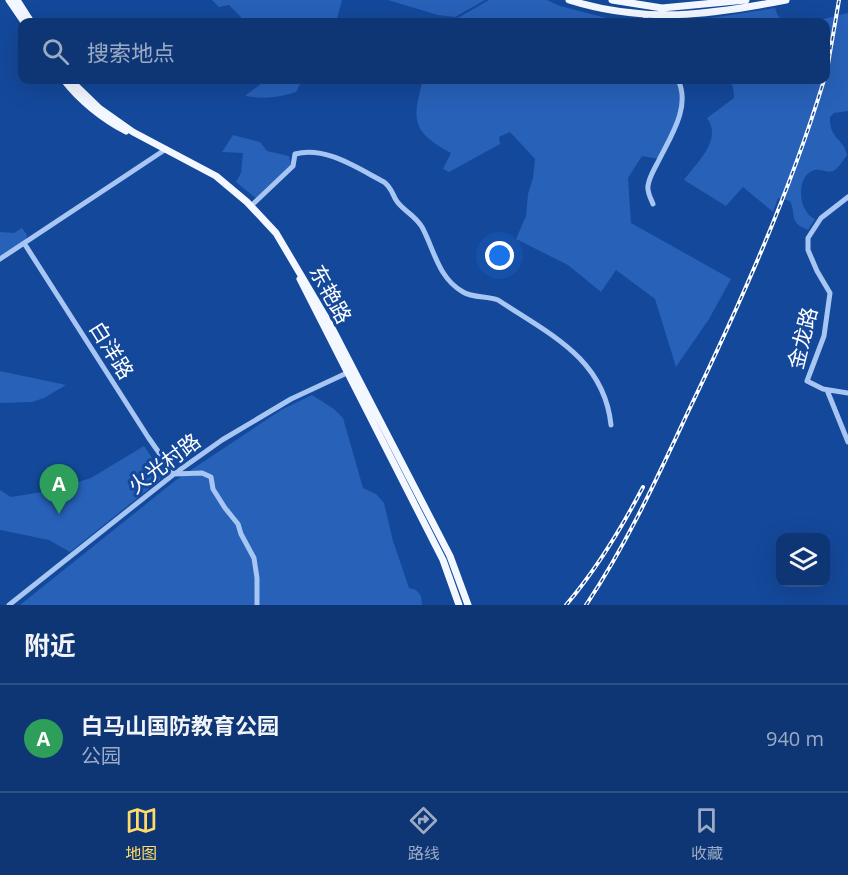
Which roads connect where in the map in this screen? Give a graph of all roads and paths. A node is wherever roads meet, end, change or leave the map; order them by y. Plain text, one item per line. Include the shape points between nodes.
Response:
1 (9, 0) edge
2 (17, 0) edge
3 (569, 0) edge
4 (612, 0) edge
5 (746, 0) edge
6 (786, 0) edge
7 (644, 14) junction
8 (21, 18) edge
9 (29, 18) edge
10 (646, 18) edge
11 (67, 84) edge
12 (74, 84) edge
13 (680, 84) edge
14 (164, 150) junction
15 (848, 197) edge
16 (654, 204) dead end
17 (251, 206) junction
18 (24, 243) junction
19 (0, 259) edge
20 (350, 371) junction
21 (827, 390) junction
22 (848, 393) edge
23 (611, 425) dead end
24 (848, 442) edge
25 (174, 474) junction
26 (9, 605) edge
27 (257, 605) edge
28 (459, 605) edge
29 (468, 605) edge

1 - 8 main road
2 - 9 main road
3 - 7 main road
4 - 5 main road via 662,8
6 - 7 main road via 733,11
7 - 10 street
11 - 14 main road, 东艳路 via 109,122
12 - 14 main road, 东艳路 via 99,108
13 - 16 street via 683,99 678,122 648,187
14 - 17 main road, 东艳路 via 216,176
14 - 18 street
14 - 20 main road, 东艳路 via 214,179 274,236
15 - 21 street, 金龙路 via 821,218 808,238 808,250 830,293 824,336 807,381
17 - 20 main road, 东艳路 via 276,232 300,271
17 - 23 street via 293,166 295,154 299,153 339,158 384,182 401,206 414,215 441,271 461,292 498,300 575,352 605,396
18 - 19 street
18 - 25 street, 白洋路
20 - 25 street, 火光村路 via 258,418
20 - 28 main road, 东艳路 via 443,560
20 - 29 main road, 东艳路 via 450,556
21 - 22 street, 金龙路
21 - 24 street, 金龙路
25 - 26 street, 火光村路
25 - 27 street via 202,473 211,477 213,489 238,524 254,558

